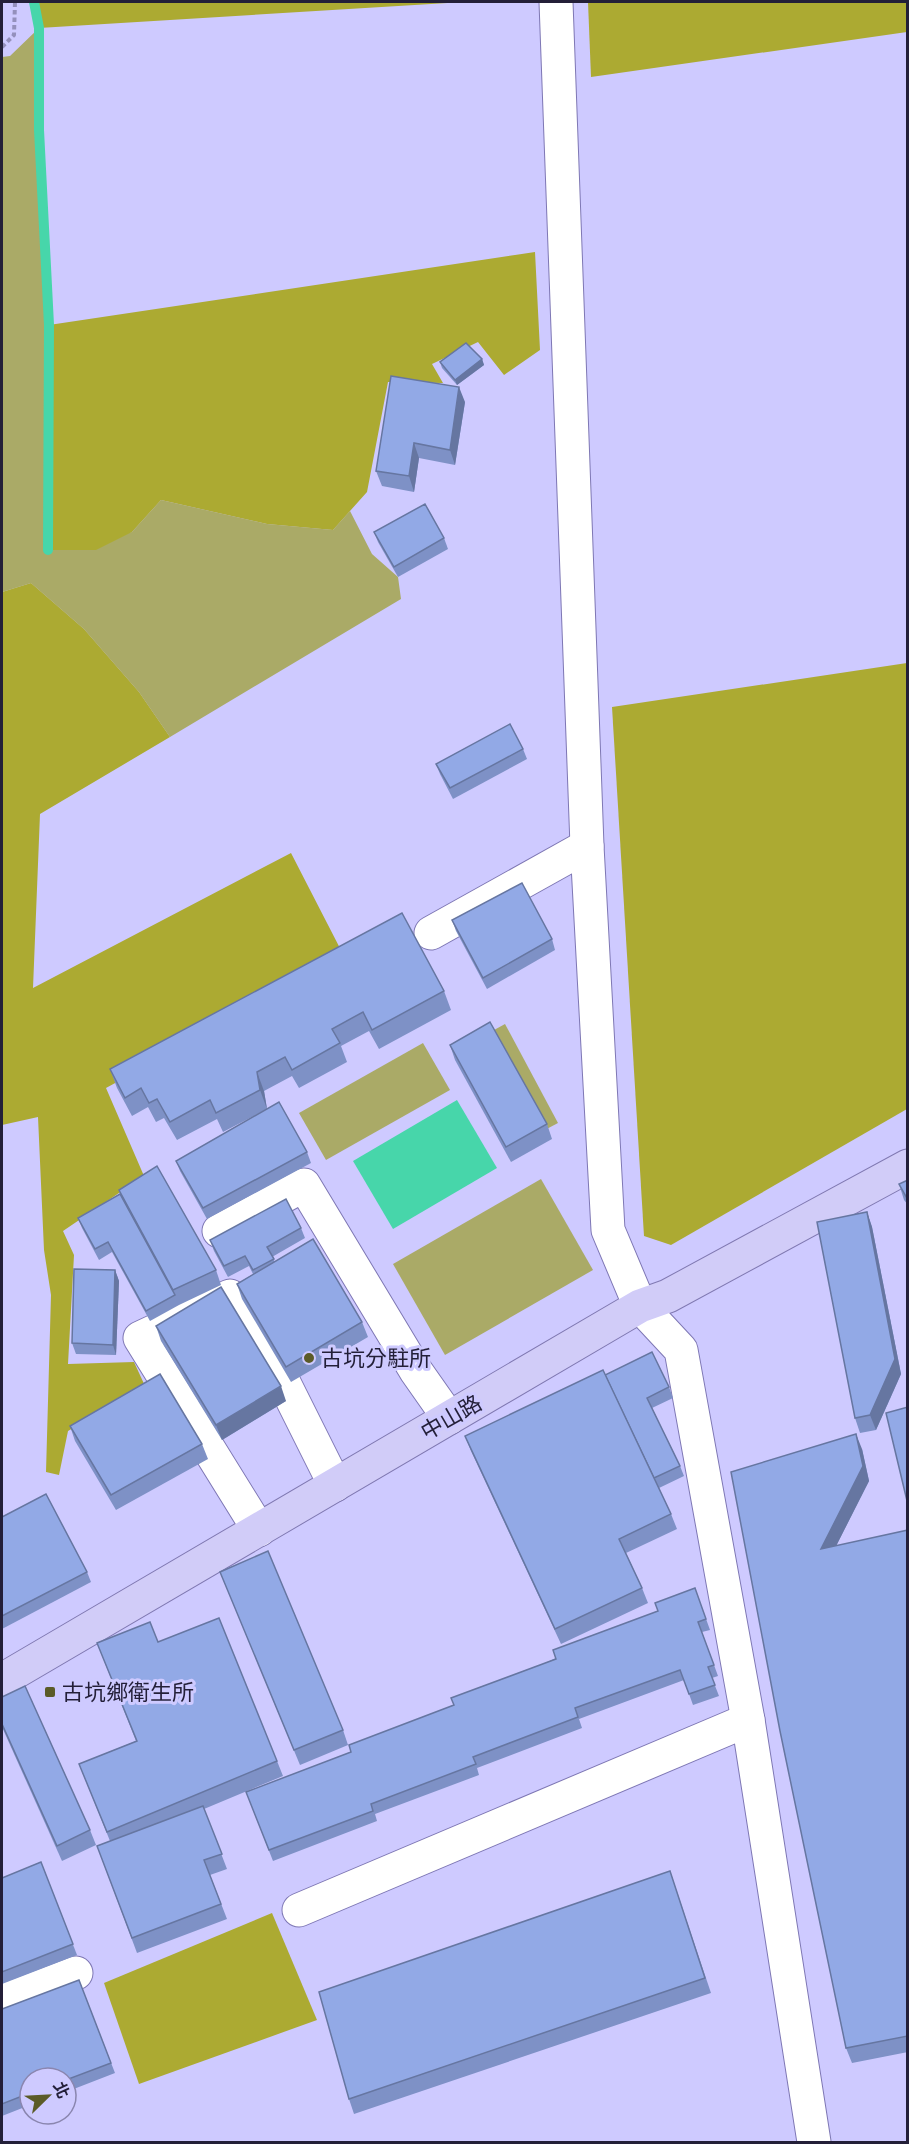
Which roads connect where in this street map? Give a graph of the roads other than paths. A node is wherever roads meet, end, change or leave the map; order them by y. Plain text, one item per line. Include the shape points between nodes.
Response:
1 (556, 2) edge
2 (587, 846) junction
3 (430, 933) dead end
4 (908, 1166) edge
5 (219, 1231) dead end
6 (640, 1306) junction
7 (449, 1418) junction
8 (335, 1485) junction
9 (259, 1530) junction
10 (2, 1680) edge
11 (748, 1720) junction
12 (299, 1910) dead end
13 (76, 1973) dead end
14 (2, 2001) edge
15 (814, 2142) edge

1 - 2 street
2 - 3 street
2 - 6 street via 608,1230
4 - 6 main road, 中山路 via 669,1296
5 - 7 street via 304,1185 416,1371
6 - 7 main road, 中山路
6 - 11 street via 681,1350
7 - 8 main road, 中山路
8 - 9 main road, 中山路
8 - 9 street via 283,1381 230,1296 140,1338
9 - 10 main road, 中山路
11 - 12 street
11 - 15 street
13 - 14 street

